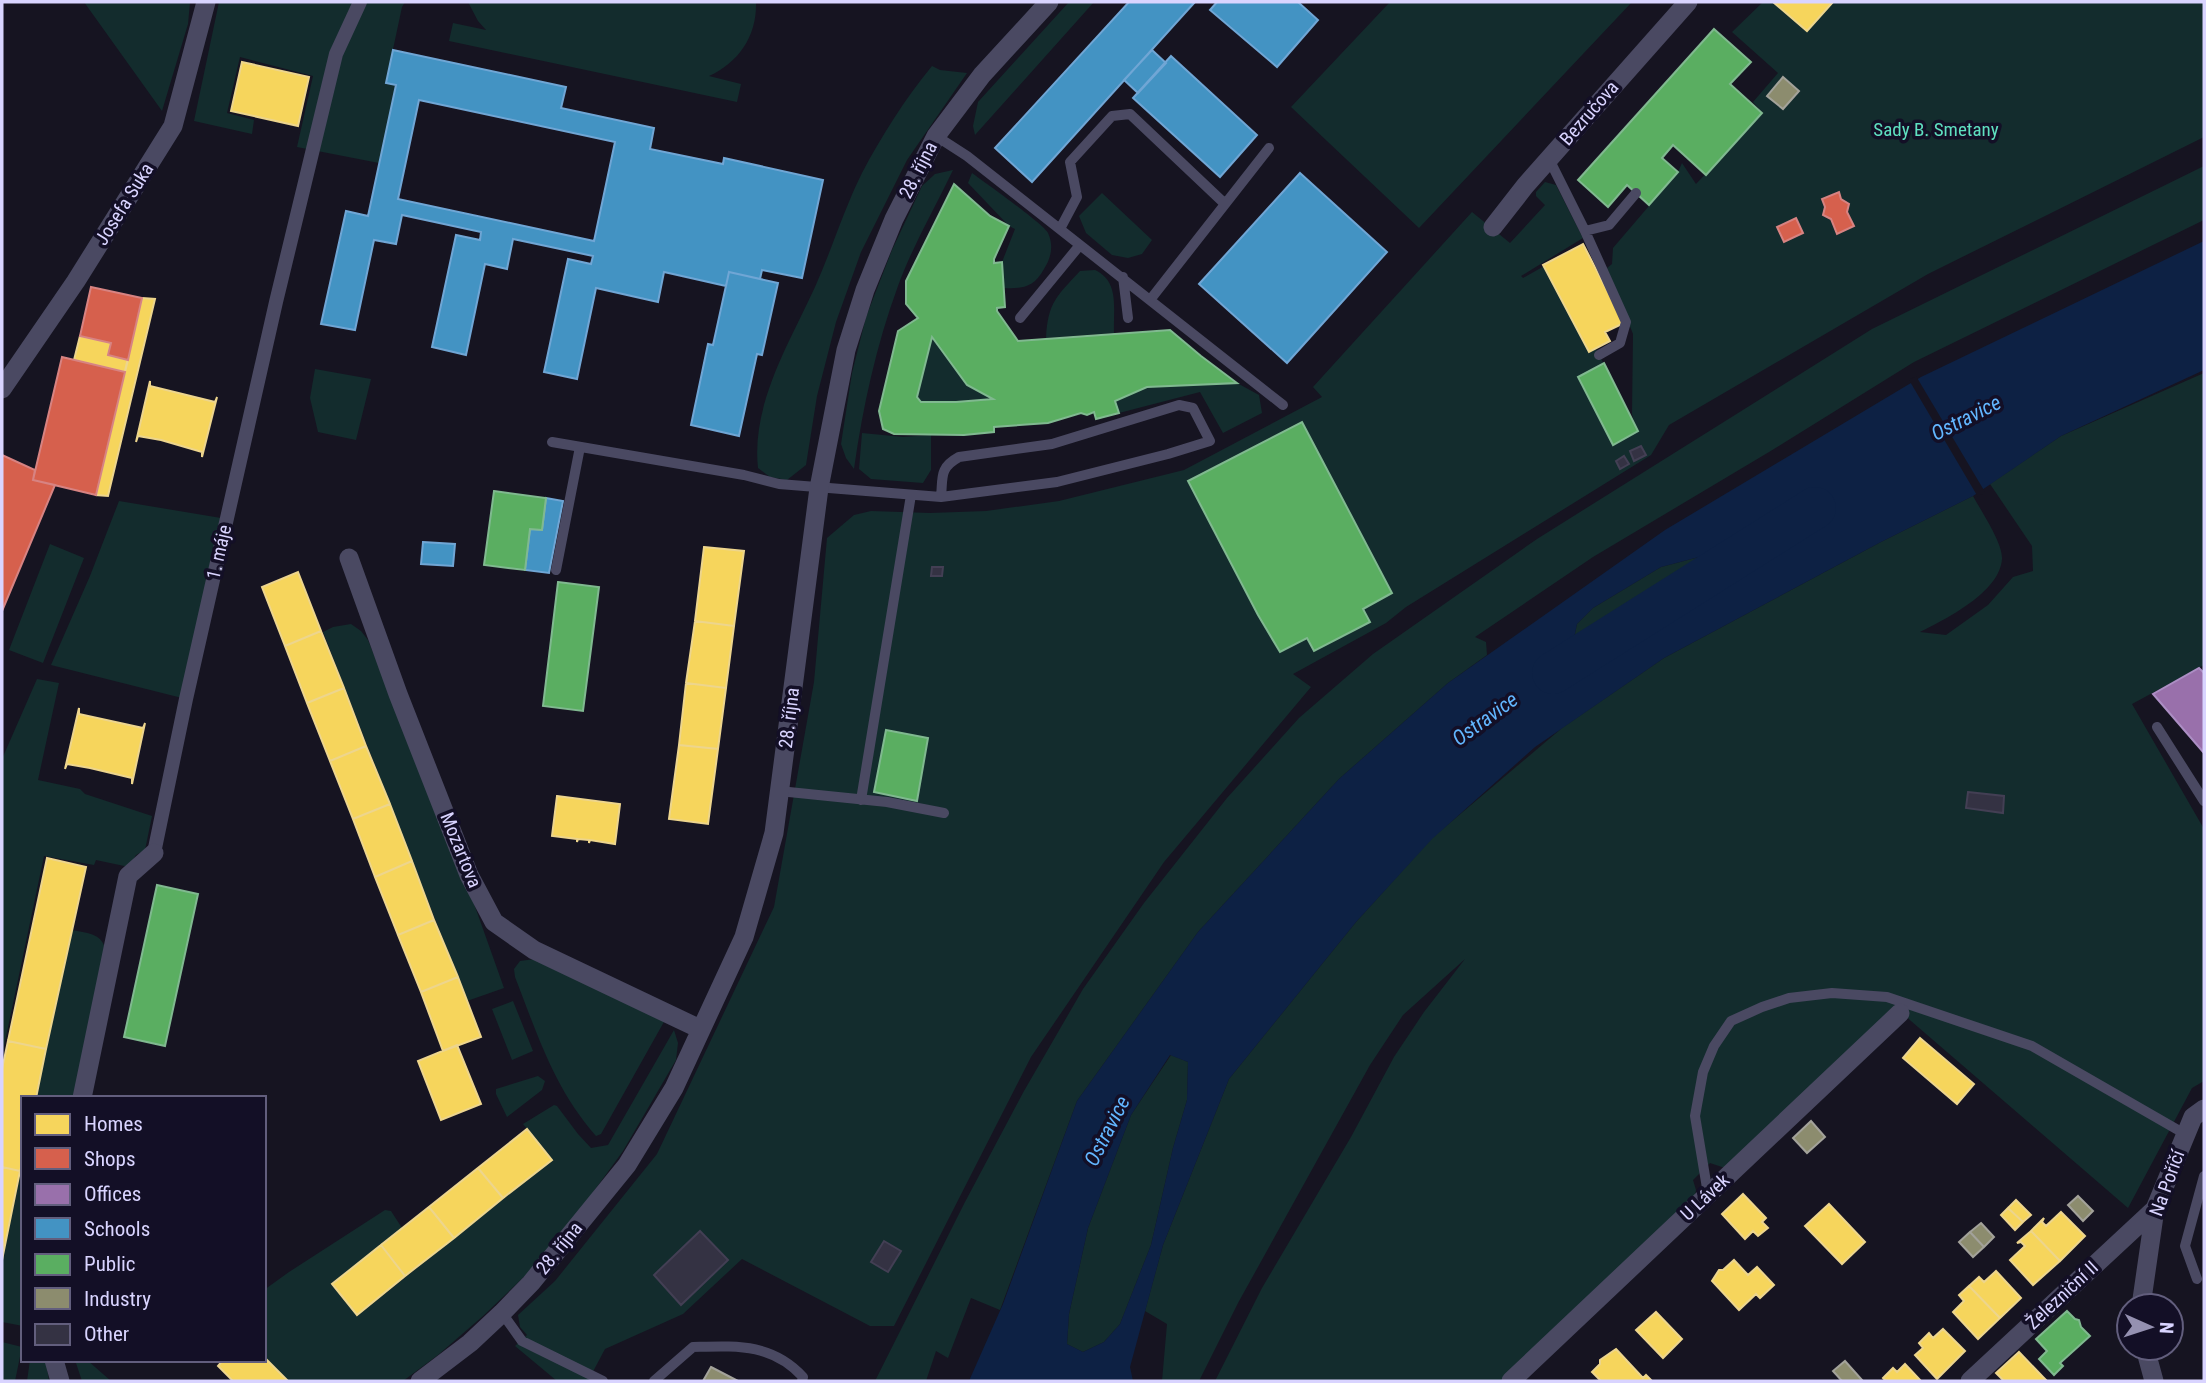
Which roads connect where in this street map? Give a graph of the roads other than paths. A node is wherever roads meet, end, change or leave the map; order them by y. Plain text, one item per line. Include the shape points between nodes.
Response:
1 (206, 2) edge
2 (360, 2) edge
3 (1049, 2) edge
4 (1688, 2) edge
5 (936, 136) junction
6 (1269, 148) dead end
7 (1549, 159) junction
8 (1636, 193) dead end
9 (1224, 203) junction
10 (1493, 227) dead end
11 (1060, 229) junction
12 (1585, 231) junction
13 (1080, 245) junction
14 (1123, 277) junction
15 (1150, 300) junction
16 (1020, 318) dead end
17 (1128, 318) dead end
18 (1600, 355) dead end
19 (2, 389) edge
20 (1283, 405) dead end
21 (552, 442) dead end
22 (580, 447) junction
23 (820, 488) junction
24 (911, 495) junction
25 (940, 497) junction
26 (349, 558) dead end
27 (556, 570) dead end
28 (2157, 727) dead end
29 (779, 791) junction
30 (861, 800) junction
31 (2204, 801) edge
32 (944, 813) dead end
33 (154, 853) joint
34 (1900, 1013) dead end
35 (701, 1029) junction
36 (82, 1096) edge
37 (2204, 1109) edge
38 (2185, 1133) junction
39 (2204, 1176) edge
40 (1708, 1194) junction
41 (2155, 1209) junction
42 (2197, 1279) dead end
43 (2143, 1292) edge
44 (502, 1313) junction
45 (55, 1362) edge
46 (2149, 1362) edge
47 (60, 1381) edge
48 (420, 1381) edge
49 (603, 1381) edge
50 (654, 1381) edge
51 (802, 1381) edge
52 (1511, 1381) edge
53 (1970, 1381) edge
54 (2154, 1381) edge

1 - 19 street, Josefa Suka via 173,126
2 - 33 street, 1. máje via 336,54
3 - 5 street, 28. října via 982,75
4 - 7 street, Bezručova
5 - 11 lane
5 - 23 street, 28. října via 865,290 846,350
6 - 9 lane
7 - 10 street, Bezručova
7 - 12 lane
8 - 12 lane via 1609,225
9 - 11 lane via 1130,114 1112,116 1070,162 1077,197
9 - 15 lane
11 - 13 lane
12 - 18 lane via 1626,322 1620,343
13 - 14 lane
13 - 16 lane
14 - 15 lane
14 - 17 lane
15 - 20 lane
21 - 22 lane
22 - 23 lane
22 - 27 lane
23 - 24 lane
23 - 29 street, 28. října
24 - 25 lane
24 - 30 lane
25 - 25 lane via 1057,482 1210,440 1193,408 1179,405 1052,444 959,457 948,463 942,474
26 - 35 street, Mozartova via 469,875 494,922 534,950
28 - 31 lane
29 - 30 lane
29 - 35 street, 28. října via 774,832 744,937
30 - 32 lane
33 - 36 street, 1. máje via 128,876
34 - 40 street, U Lávek
35 - 44 street, 28. října via 674,1088 627,1165
37 - 38 street, Na Poříčí via 2193,1117
38 - 40 lane via 2032,1046 1887,997 1832,993 1789,998 1731,1021 1703,1072 1695,1116
38 - 41 street, Na Poříčí
39 - 42 lane via 2185,1246
40 - 52 street, U Lávek
41 - 43 street, Na Poříčí
41 - 53 street, Železniční II
44 - 48 street, 28. října
44 - 49 lane via 522,1341
45 - 47 street
46 - 54 street
50 - 51 lane via 693,1347 746,1346 790,1363

